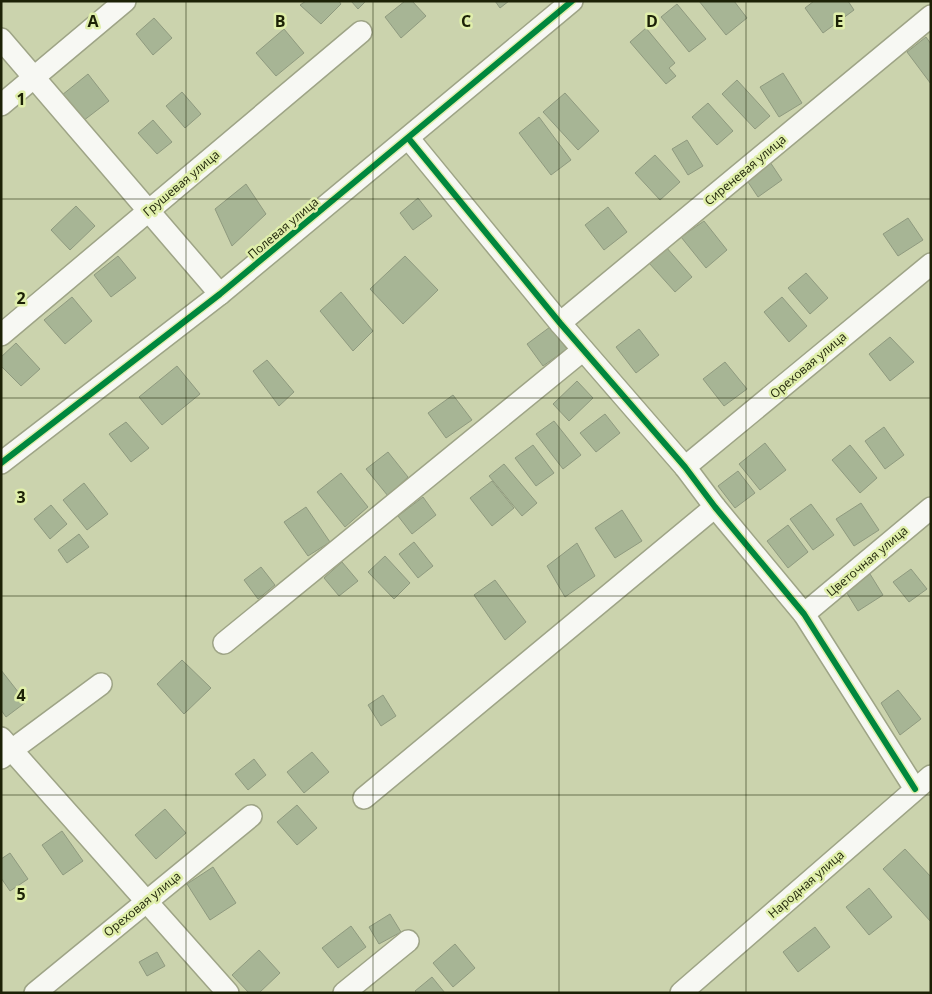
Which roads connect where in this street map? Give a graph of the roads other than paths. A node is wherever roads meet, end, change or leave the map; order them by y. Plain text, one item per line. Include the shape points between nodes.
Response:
1 (124, 1) edge
2 (572, 1) edge
3 (931, 16) edge
4 (361, 32) dead end
5 (1, 39) edge
6 (35, 76) junction
7 (1, 105) edge
8 (409, 139) junction
9 (147, 211) junction
10 (931, 264) edge
11 (220, 294) junction
12 (560, 323) junction
13 (1, 334) edge
14 (583, 350) junction
15 (1, 463) edge
16 (685, 467) junction
17 (715, 507) junction
18 (931, 508) edge
19 (804, 614) junction
20 (224, 643) dead end
21 (101, 684) dead end
22 (4, 749) edge
23 (923, 782) edge
24 (364, 798) dead end
25 (251, 816) dead end
26 (146, 900) junction
27 (408, 941) dead end
28 (35, 993) edge
29 (228, 993) edge
30 (344, 993) edge
31 (681, 993) edge

1 - 6 street
2 - 8 street, Полевая улица
3 - 12 street, Сиреневая улица
4 - 9 street, Грушевая улица
5 - 6 street
6 - 7 street
6 - 9 street
8 - 11 street, Полевая улица
8 - 12 street
9 - 11 street
9 - 13 street, Грушевая улица
10 - 16 street, Ореховая улица
11 - 15 street, Полевая улица
12 - 14 street
14 - 16 street
14 - 20 street
16 - 17 street
17 - 19 street
17 - 24 street
18 - 19 street, Цветочная улица
19 - 23 street
21 - 22 street
22 - 26 street
23 - 31 street, Народная улица
25 - 26 street, Ореховая улица
26 - 28 street, Ореховая улица
26 - 29 street
27 - 30 street

